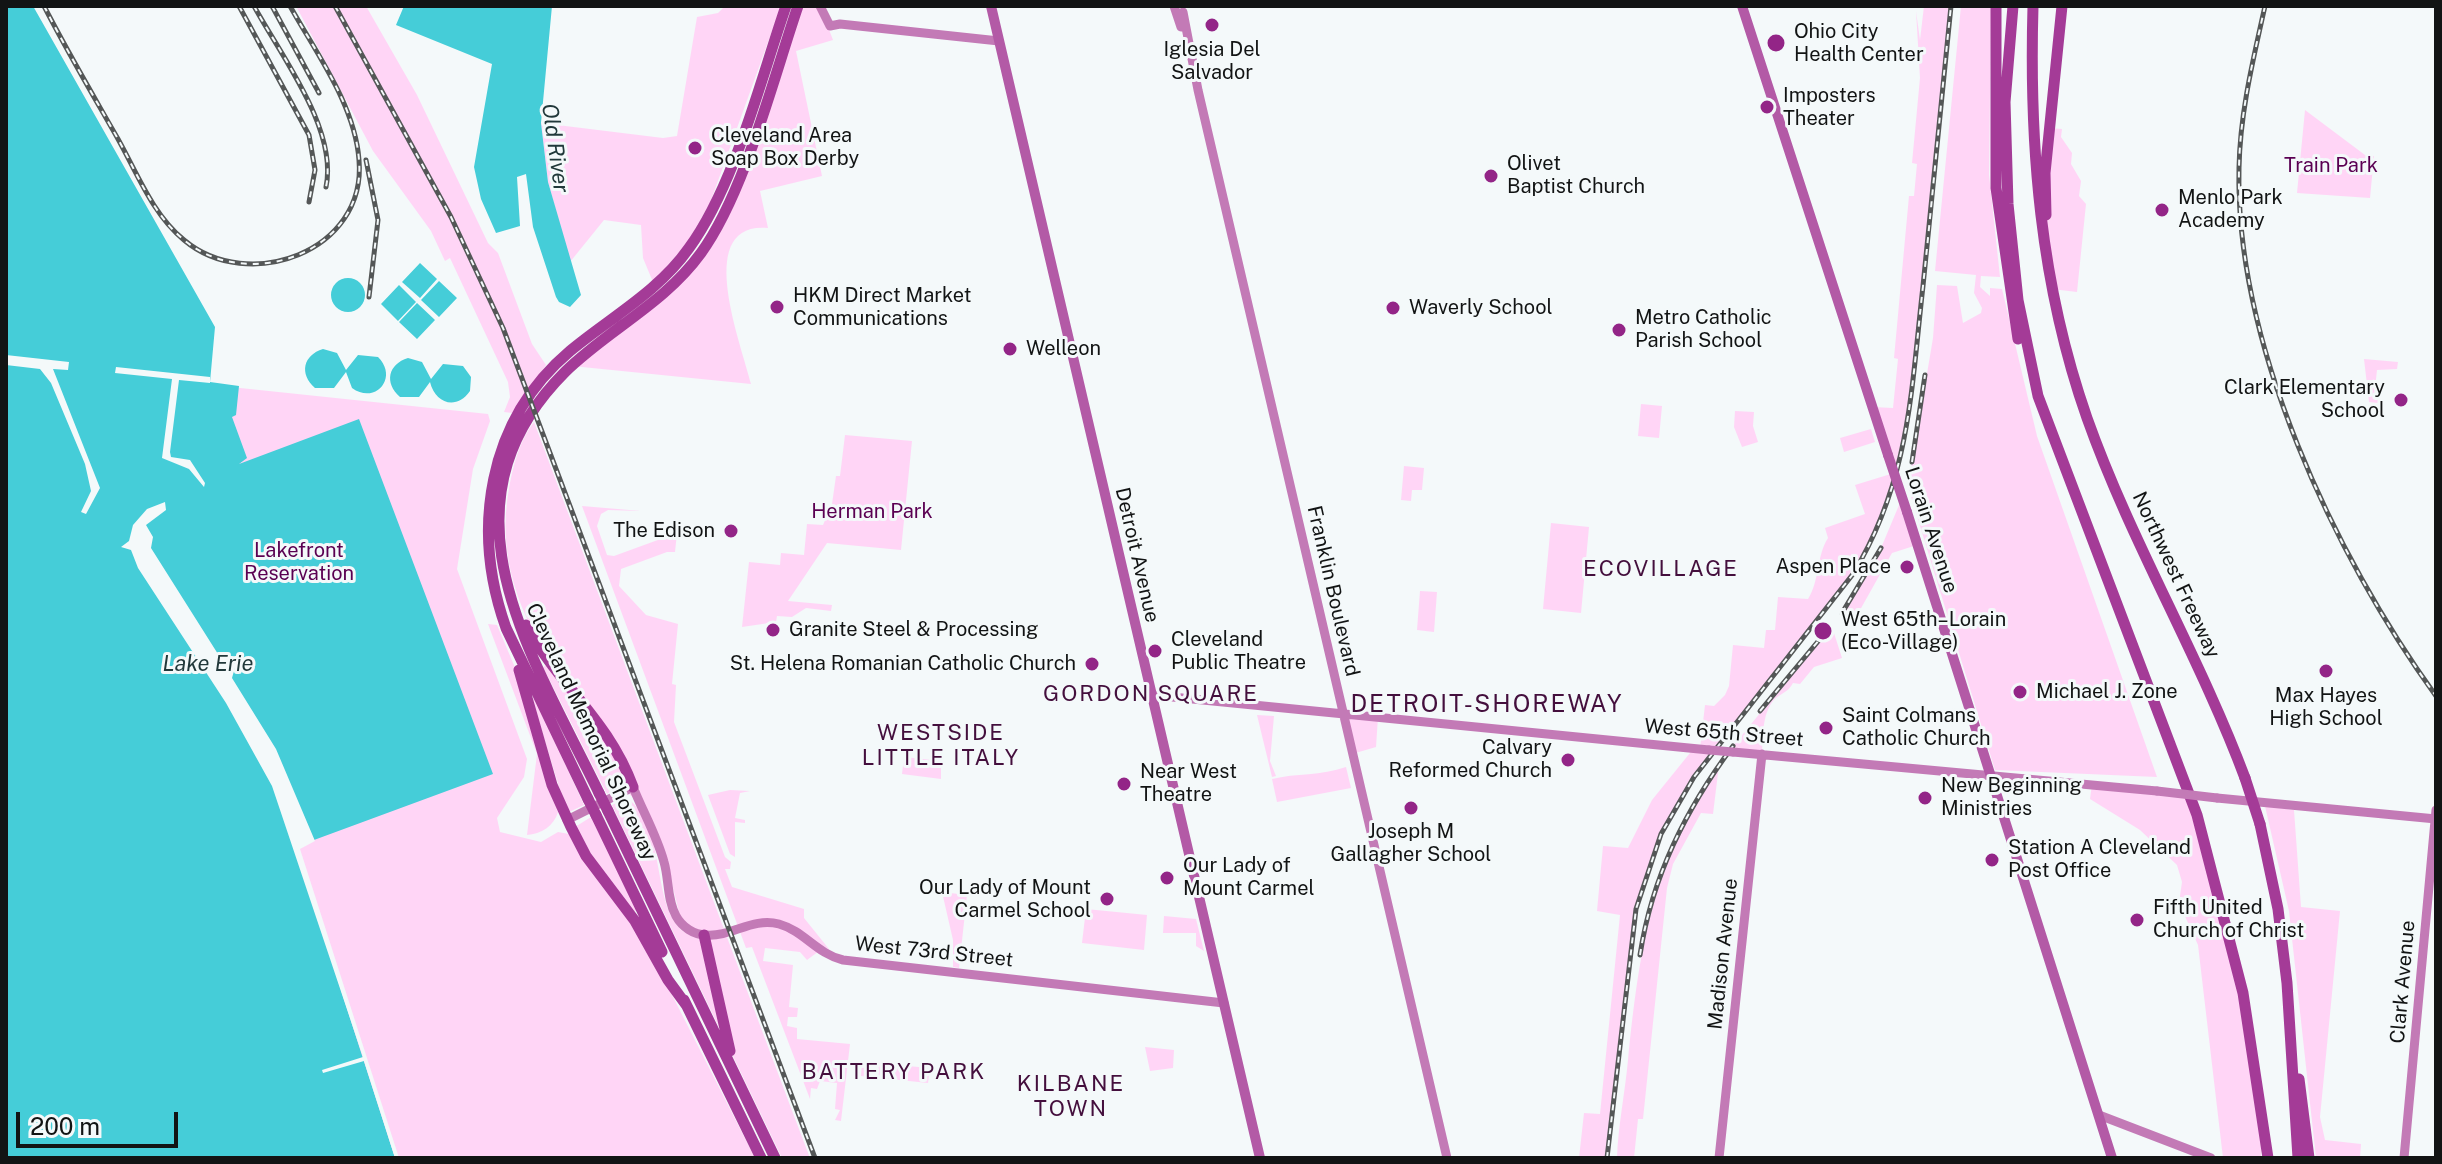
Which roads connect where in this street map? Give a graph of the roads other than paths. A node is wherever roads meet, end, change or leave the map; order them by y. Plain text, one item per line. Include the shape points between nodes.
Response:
1 (786, 6) edge
2 (798, 6) edge
3 (820, 6) edge
4 (991, 6) edge
5 (1742, 6) edge
6 (1996, 6) edge
7 (2013, 6) edge
8 (2033, 6) edge
9 (2062, 6) edge
10 (1179, 9) edge
11 (999, 41) junction
12 (2048, 266) junction
13 (2009, 269) junction
14 (499, 552) junction
15 (506, 628) junction
16 (1152, 695) junction
17 (1343, 714) junction
18 (1762, 754) junction
19 (1989, 774) junction
20 (633, 787) junction
21 (594, 796) junction
22 (2436, 810) edge
23 (602, 813) junction
24 (2436, 818) edge
25 (567, 820) junction
26 (704, 935) junction
27 (1224, 1003) junction
28 (687, 1006) junction
29 (2289, 1016) junction
30 (747, 1100) junction
31 (2262, 1105) junction
32 (2099, 1115) junction
33 (1257, 1145) junction
34 (761, 1158) edge
35 (775, 1158) edge
36 (1252, 1158) edge
37 (1260, 1158) edge
38 (1447, 1158) edge
39 (1719, 1158) edge
40 (2112, 1158) edge
41 (2211, 1158) edge
42 (2261, 1158) edge
43 (2268, 1158) edge
44 (2298, 1158) edge
45 (2309, 1158) edge
46 (2404, 1158) edge

1 - 15 highway, Cleveland Memorial Shoreway via 725,180 700,232 658,284 552,369 508,434 492,481 487,530 491,580
2 - 14 highway, Cleveland Memorial Shoreway via 731,197 703,249 663,295 567,370 524,428 504,484
3 - 11 street via 830,26
4 - 11 main road, Detroit Avenue
5 - 19 main road, Lorain Avenue, bridge
6 - 13 highway via 1994,145
7 - 13 highway via 2005,102
8 - 12 highway, Northwest Freeway via 2033,159
9 - 12 highway via 2045,173
10 - 17 street, Franklin Boulevard
11 - 16 main road, Detroit Avenue
12 - 29 highway, Northwest Freeway, bridge via 2070,364 2106,467 2217,702 2260,824 2278,909
13 - 31 highway via 2038,396 2197,815 2243,993
14 - 20 highway via 537,644 610,737
14 - 21 highway, Cleveland Memorial Shoreway via 516,619
15 - 21 highway, Cleveland Memorial Shoreway
15 - 25 highway
16 - 17 street, West 65th Street
16 - 27 main road, Detroit Avenue
17 - 18 street, West 65th Street, bridge
17 - 38 street, Franklin Boulevard
18 - 19 street, West 65th Street
18 - 39 street, Madison Avenue
19 - 24 street, West 65th Street, bridge
19 - 32 main road, Lorain Avenue
20 - 25 street
20 - 26 street via 662,857 675,914 688,929
21 - 23 highway, Cleveland Memorial Shoreway, bridge
22 - 24 street, Clark Avenue
23 - 28 highway, Cleveland Memorial Shoreway
23 - 30 highway, Cleveland Memorial Shoreway
24 - 46 street, Clark Avenue
25 - 28 highway
26 - 27 street, West 73rd Street via 770,922 843,960
26 - 30 highway via 725,1036
27 - 33 main road, Detroit Avenue
28 - 34 highway, Cleveland Memorial Shoreway
29 - 44 highway, Northwest Freeway
29 - 45 highway
30 - 35 highway, Cleveland Memorial Shoreway
31 - 42 highway
31 - 43 highway
32 - 40 main road, Lorain Avenue
32 - 41 street
33 - 36 street
33 - 37 main road, Detroit Avenue

